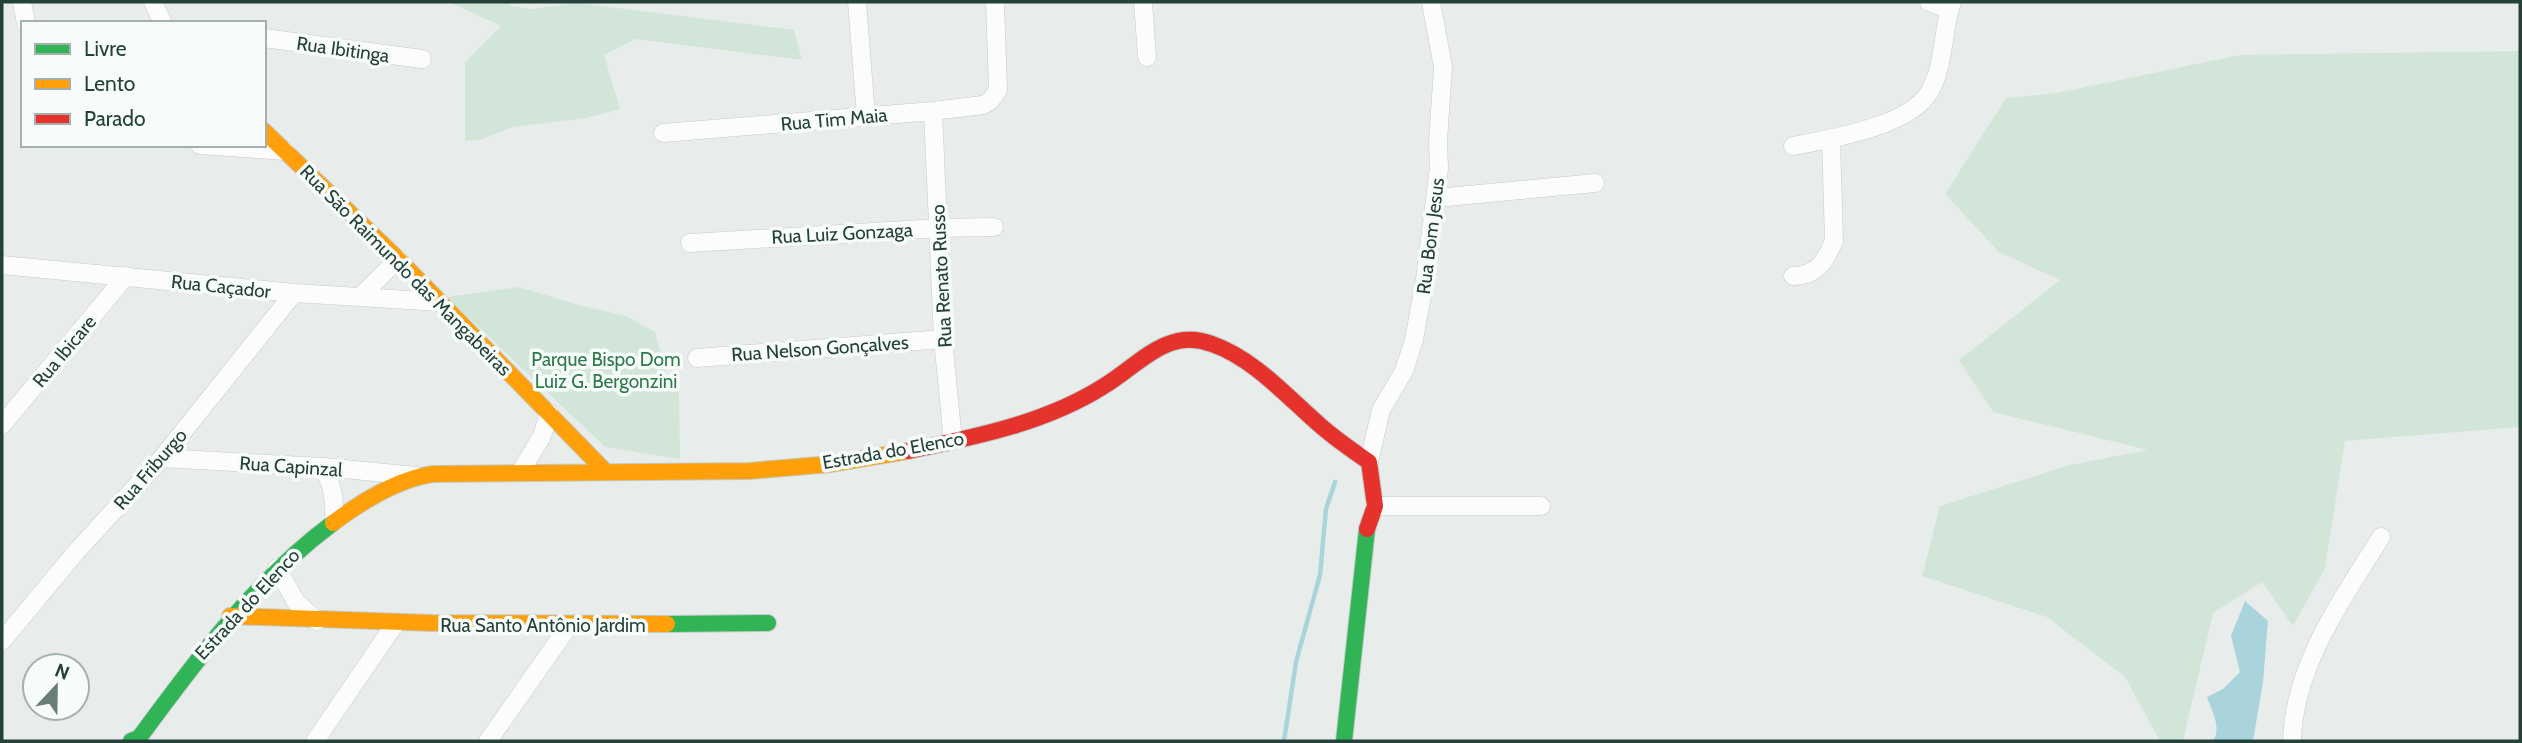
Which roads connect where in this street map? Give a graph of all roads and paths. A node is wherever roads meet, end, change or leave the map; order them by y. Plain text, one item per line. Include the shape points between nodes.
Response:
1 (22, 2) edge
2 (153, 2) edge
3 (857, 2) edge
4 (995, 2) edge
5 (1143, 2) edge
6 (1431, 2) edge
7 (1929, 2) edge
8 (1951, 6) edge
9 (26, 21) edge
10 (161, 21) edge
11 (266, 38) edge
12 (1147, 57) dead end
13 (422, 59) dead end
14 (933, 111) junction
15 (866, 116) junction
16 (266, 133) edge
17 (663, 133) dead end
18 (1831, 139) junction
19 (1793, 146) dead end
20 (229, 147) edge
21 (285, 151) junction
22 (1595, 183) dead end
23 (1436, 198) junction
24 (995, 227) dead end
25 (939, 228) junction
26 (690, 243) dead end
27 (398, 259) junction
28 (2, 265) edge
29 (125, 276) junction
30 (1793, 276) dead end
31 (294, 293) junction
32 (360, 297) junction
33 (440, 302) junction
34 (943, 339) junction
35 (697, 358) dead end
36 (549, 413) junction
37 (2, 425) edge
38 (953, 441) junction
39 (162, 458) junction
40 (1369, 462) junction
41 (323, 467) junction
42 (521, 471) junction
43 (605, 471) junction
44 (421, 476) junction
45 (1375, 506) junction
46 (1541, 506) dead end
47 (334, 521) junction
48 (2381, 537) dead end
49 (277, 568) junction
50 (230, 617) junction
51 (317, 621) junction
52 (768, 623) dead end
53 (395, 624) junction
54 (568, 627) junction
55 (2, 640) edge
56 (135, 740) edge
57 (315, 741) edge
58 (488, 741) edge
59 (1344, 741) edge
60 (2292, 741) edge

1 - 9 street
2 - 10 street
3 - 15 street
4 - 14 street, Rua Tim Maia via 998,90 983,105
5 - 12 street
6 - 23 street, Rua Bom Jesus via 1443,67
7 - 8 street
8 - 18 street via 1937,73 1930,92 1917,107
11 - 13 street, Rua Ibitinga
14 - 15 street, Rua Tim Maia
14 - 25 street, Rua Renato Russo
15 - 17 street, Rua Tim Maia
16 - 21 street, Rua São Raimundo das Mangabeiras
18 - 19 street
18 - 30 street via 1834,241 1808,276
20 - 21 street
21 - 27 street, Rua São Raimundo das Mangabeiras
22 - 23 street
23 - 40 street, Rua Bom Jesus via 1414,340 1404,371 1381,410
24 - 25 street, Rua Luiz Gonzaga
25 - 26 street, Rua Luiz Gonzaga
25 - 34 street, Rua Renato Russo
27 - 32 street
27 - 33 street, Rua São Raimundo das Mangabeiras
28 - 29 street, Rua Caçador
29 - 31 street, Rua Caçador
29 - 37 street, Rua Ibicare
31 - 32 street, Rua Caçador
31 - 39 street, Rua Friburgo
32 - 33 street, Rua Caçador
33 - 36 street, Rua São Raimundo das Mangabeiras
34 - 35 street, Rua Nelson Gonçalves
34 - 38 street, Rua Renato Russo
36 - 42 street via 542,436
36 - 43 street, Rua São Raimundo das Mangabeiras
38 - 40 street, Estrada do Elenco via 1057,412 1180,338 1214,345 1241,360
38 - 43 street, Estrada do Elenco via 867,459 770,469
39 - 41 street, Rua Capinzal
39 - 55 street, Rua Friburgo
40 - 45 street
41 - 44 street, Rua Capinzal
41 - 47 street via 332,483
42 - 43 street, Estrada do Elenco
42 - 44 street, Estrada do Elenco
44 - 47 street, Estrada do Elenco
45 - 46 street
45 - 59 street via 1366,532
47 - 49 street, Estrada do Elenco
48 - 60 street via 2318,642 2304,676
49 - 50 street, Estrada do Elenco
49 - 51 street via 296,602
50 - 51 street, Rua Santo Antônio Jardim
50 - 56 street, Estrada do Elenco
51 - 53 street, Rua Santo Antônio Jardim
52 - 54 street, Rua Santo Antônio Jardim
53 - 54 street, Rua Santo Antônio Jardim
53 - 57 street
54 - 58 street

